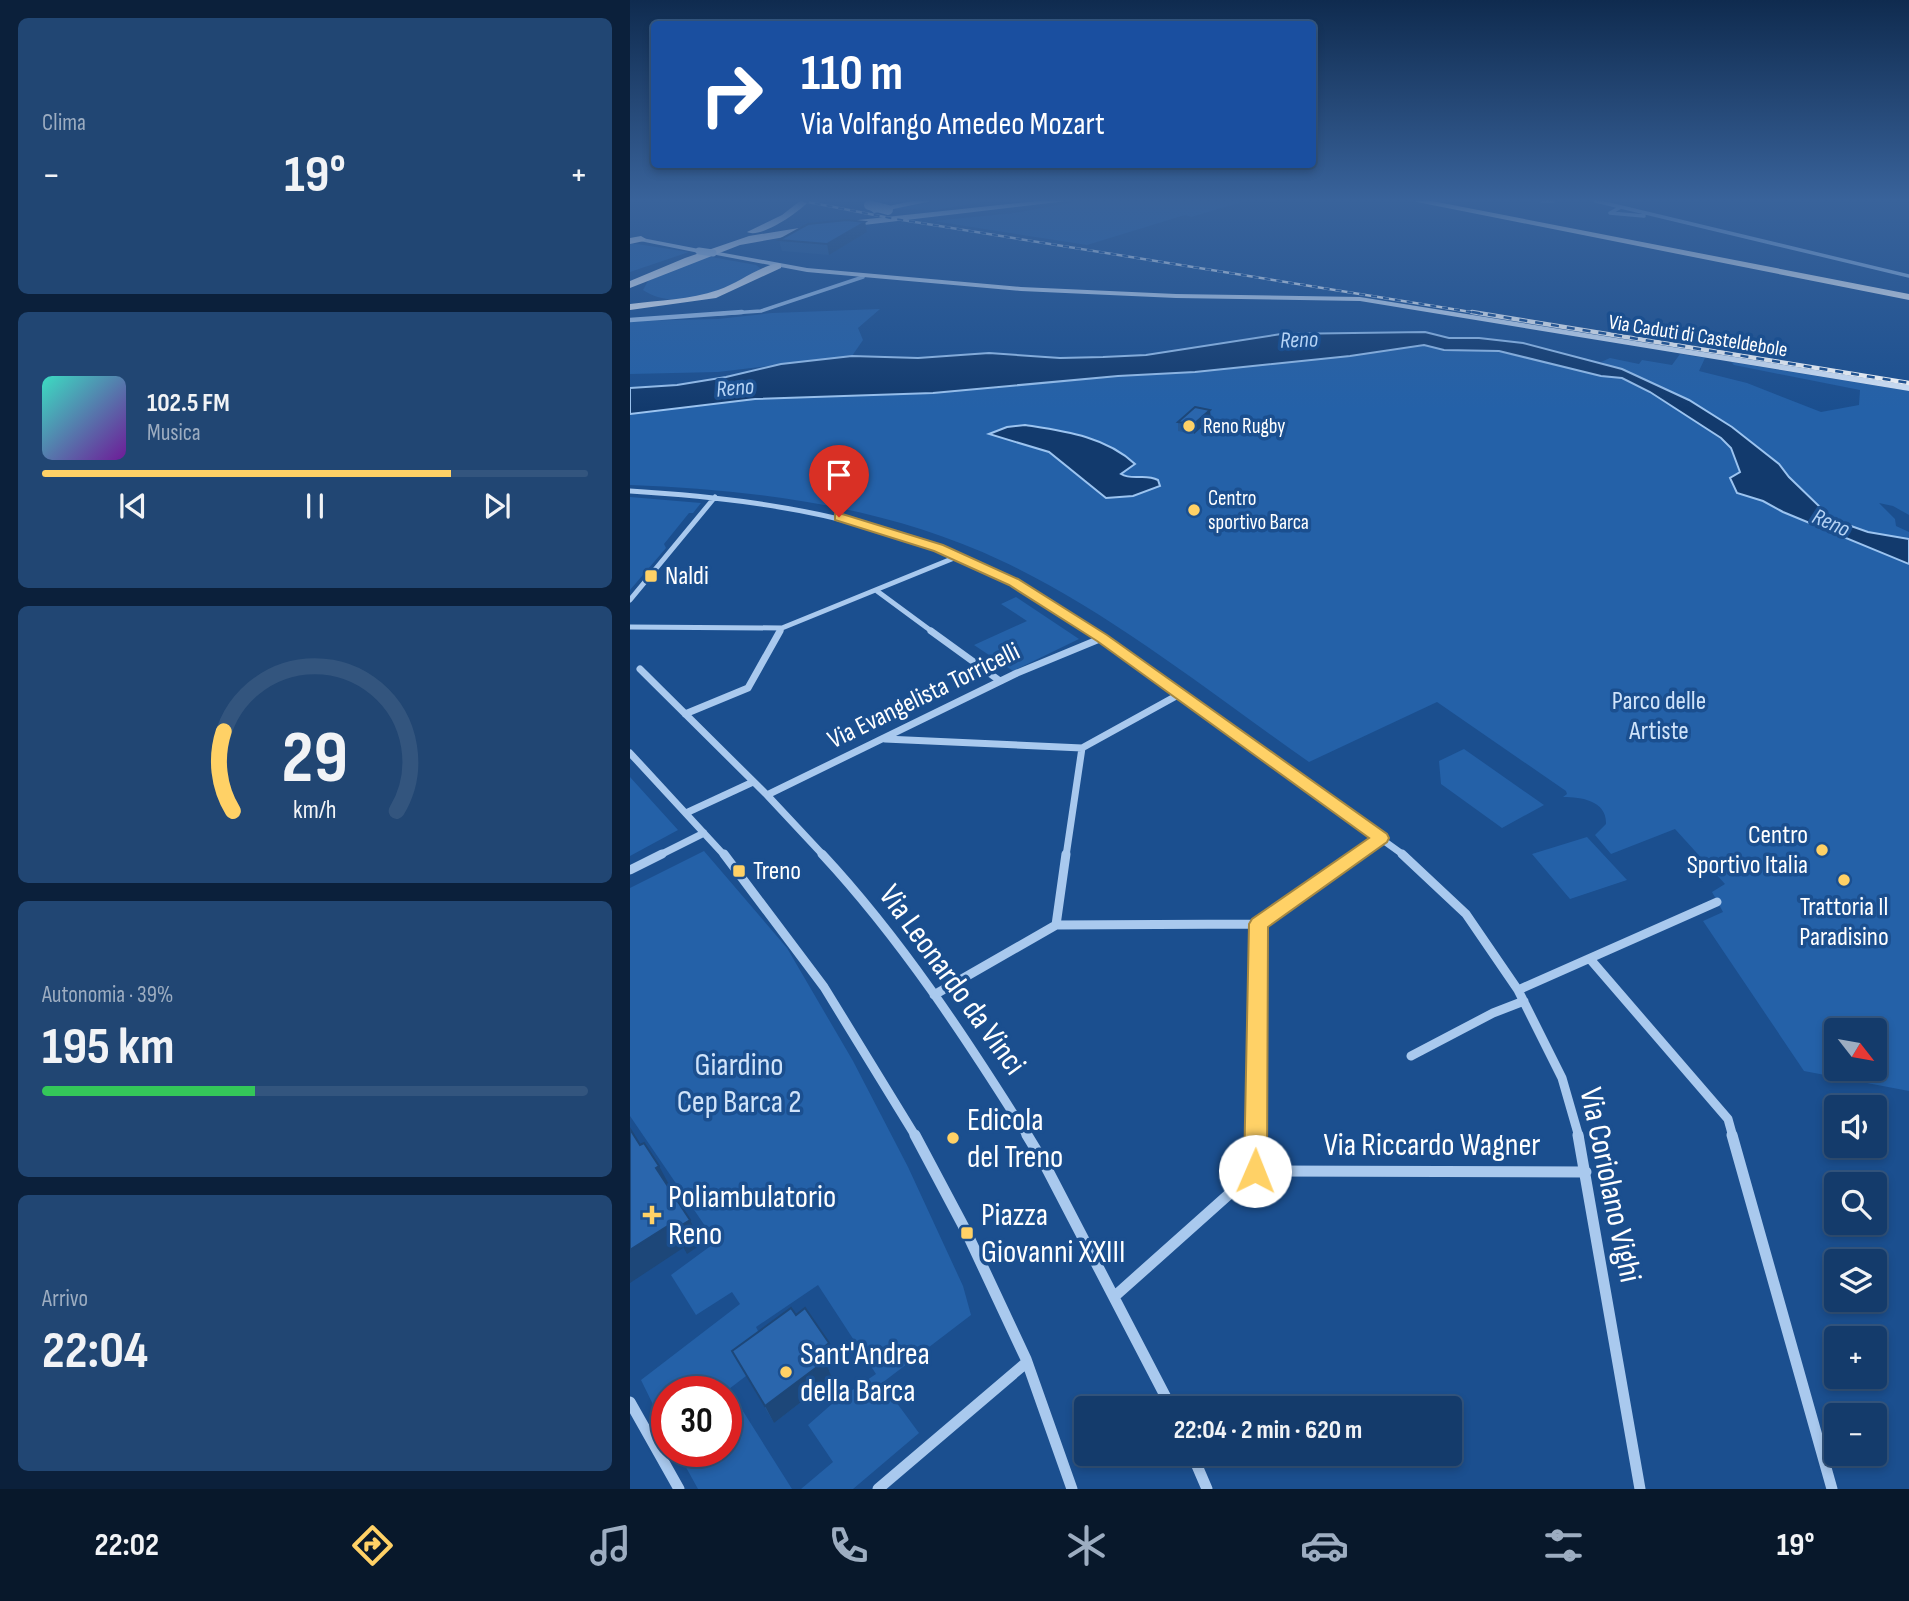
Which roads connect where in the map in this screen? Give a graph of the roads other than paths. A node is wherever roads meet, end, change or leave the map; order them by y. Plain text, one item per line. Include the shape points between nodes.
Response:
1 (650, 270) edge
2 (662, 270) edge
3 (762, 270) edge
4 (810, 270) edge
5 (1798, 270) edge
6 (1804, 270) edge
7 (1808, 270) edge
8 (1886, 270) edge
9 (650, 275) junction
10 (863, 276) junction
11 (1909, 276) edge
12 (630, 279) edge
13 (630, 285) edge
14 (1909, 291) edge
15 (684, 300) junction
16 (630, 307) edge
17 (630, 320) edge
18 (1909, 388) edge
19 (630, 491) edge
20 (715, 497) junction
21 (958, 556) junction
22 (877, 591) junction
23 (630, 600) edge
24 (630, 626) edge
25 (782, 628) junction
26 (1102, 638) junction
27 (640, 669) dead end
28 (1000, 681) junction
29 (1178, 695) junction
30 (685, 714) junction
31 (883, 738) junction
32 (1082, 748) junction
33 (630, 752) edge
34 (753, 782) junction
35 (766, 795) junction
36 (686, 813) junction
37 (704, 833) junction
38 (1381, 838) junction
39 (630, 870) edge
40 (1717, 902) dead end
41 (1258, 924) junction
42 (1056, 925) junction
43 (1590, 959) junction
44 (1518, 990) junction
45 (934, 995) junction
46 (1524, 1001) junction
47 (1411, 1056) dead end
48 (1255, 1171) junction
49 (1586, 1172) junction
50 (1115, 1296) junction
51 (1027, 1362) junction
52 (1165, 1396) edge
53 (630, 1402) edge
54 (1197, 1466) edge
55 (679, 1489) edge
56 (878, 1489) edge
57 (1072, 1489) edge
58 (1207, 1489) edge
59 (1640, 1489) edge
60 (1832, 1489) edge

1 - 12 highway
2 - 9 highway
3 - 15 highway via 722,293
4 - 10 main road, Via Caduti di Casteldebole
5 - 14 highway
6 - 14 highway
7 - 14 highway
8 - 11 street
9 - 13 highway
9 - 15 highway via 640,287 644,295
10 - 17 street via 761,311
10 - 18 main road, Via Caduti di Casteldebole via 1021,289 1360,299
15 - 16 highway
19 - 20 street, Via Coriolano Vighi
20 - 21 street, Via Coriolano Vighi via 839,517
20 - 23 street
21 - 22 street
21 - 26 street, Via Coriolano Vighi via 1014,582
22 - 25 street
22 - 28 street
24 - 25 street
25 - 30 street via 748,688
26 - 28 street, Via Evangelista Torricelli
26 - 29 street, Via Coriolano Vighi
27 - 30 street, Via Leonardo da Vinci
28 - 31 street, Via Evangelista Torricelli
29 - 32 street
29 - 38 street, Via Coriolano Vighi
30 - 34 street, Via Leonardo da Vinci
31 - 32 street
31 - 35 street, Via Evangelista Torricelli
32 - 42 street
33 - 36 street
34 - 35 street, Via Leonardo da Vinci
34 - 36 street
35 - 45 street, Via Leonardo da Vinci via 849,883
36 - 37 street
37 - 39 street
37 - 51 street via 778,922 870,1058 967,1233
38 - 41 street
38 - 44 street, Via Coriolano Vighi via 1458,905
40 - 43 street
41 - 42 street
41 - 48 street
42 - 45 street
43 - 44 street
43 - 60 street via 1728,1119
44 - 46 street, Via Coriolano Vighi
45 - 50 street, Via Leonardo da Vinci via 1044,1163
46 - 47 street
46 - 49 street, Via Coriolano Vighi via 1562,1078
48 - 49 street, Via Riccardo Wagner
48 - 50 street
49 - 59 street, Via Coriolano Vighi
50 - 52 street, Via Leonardo da Vinci
51 - 56 street
51 - 57 street
53 - 55 street
54 - 58 street

